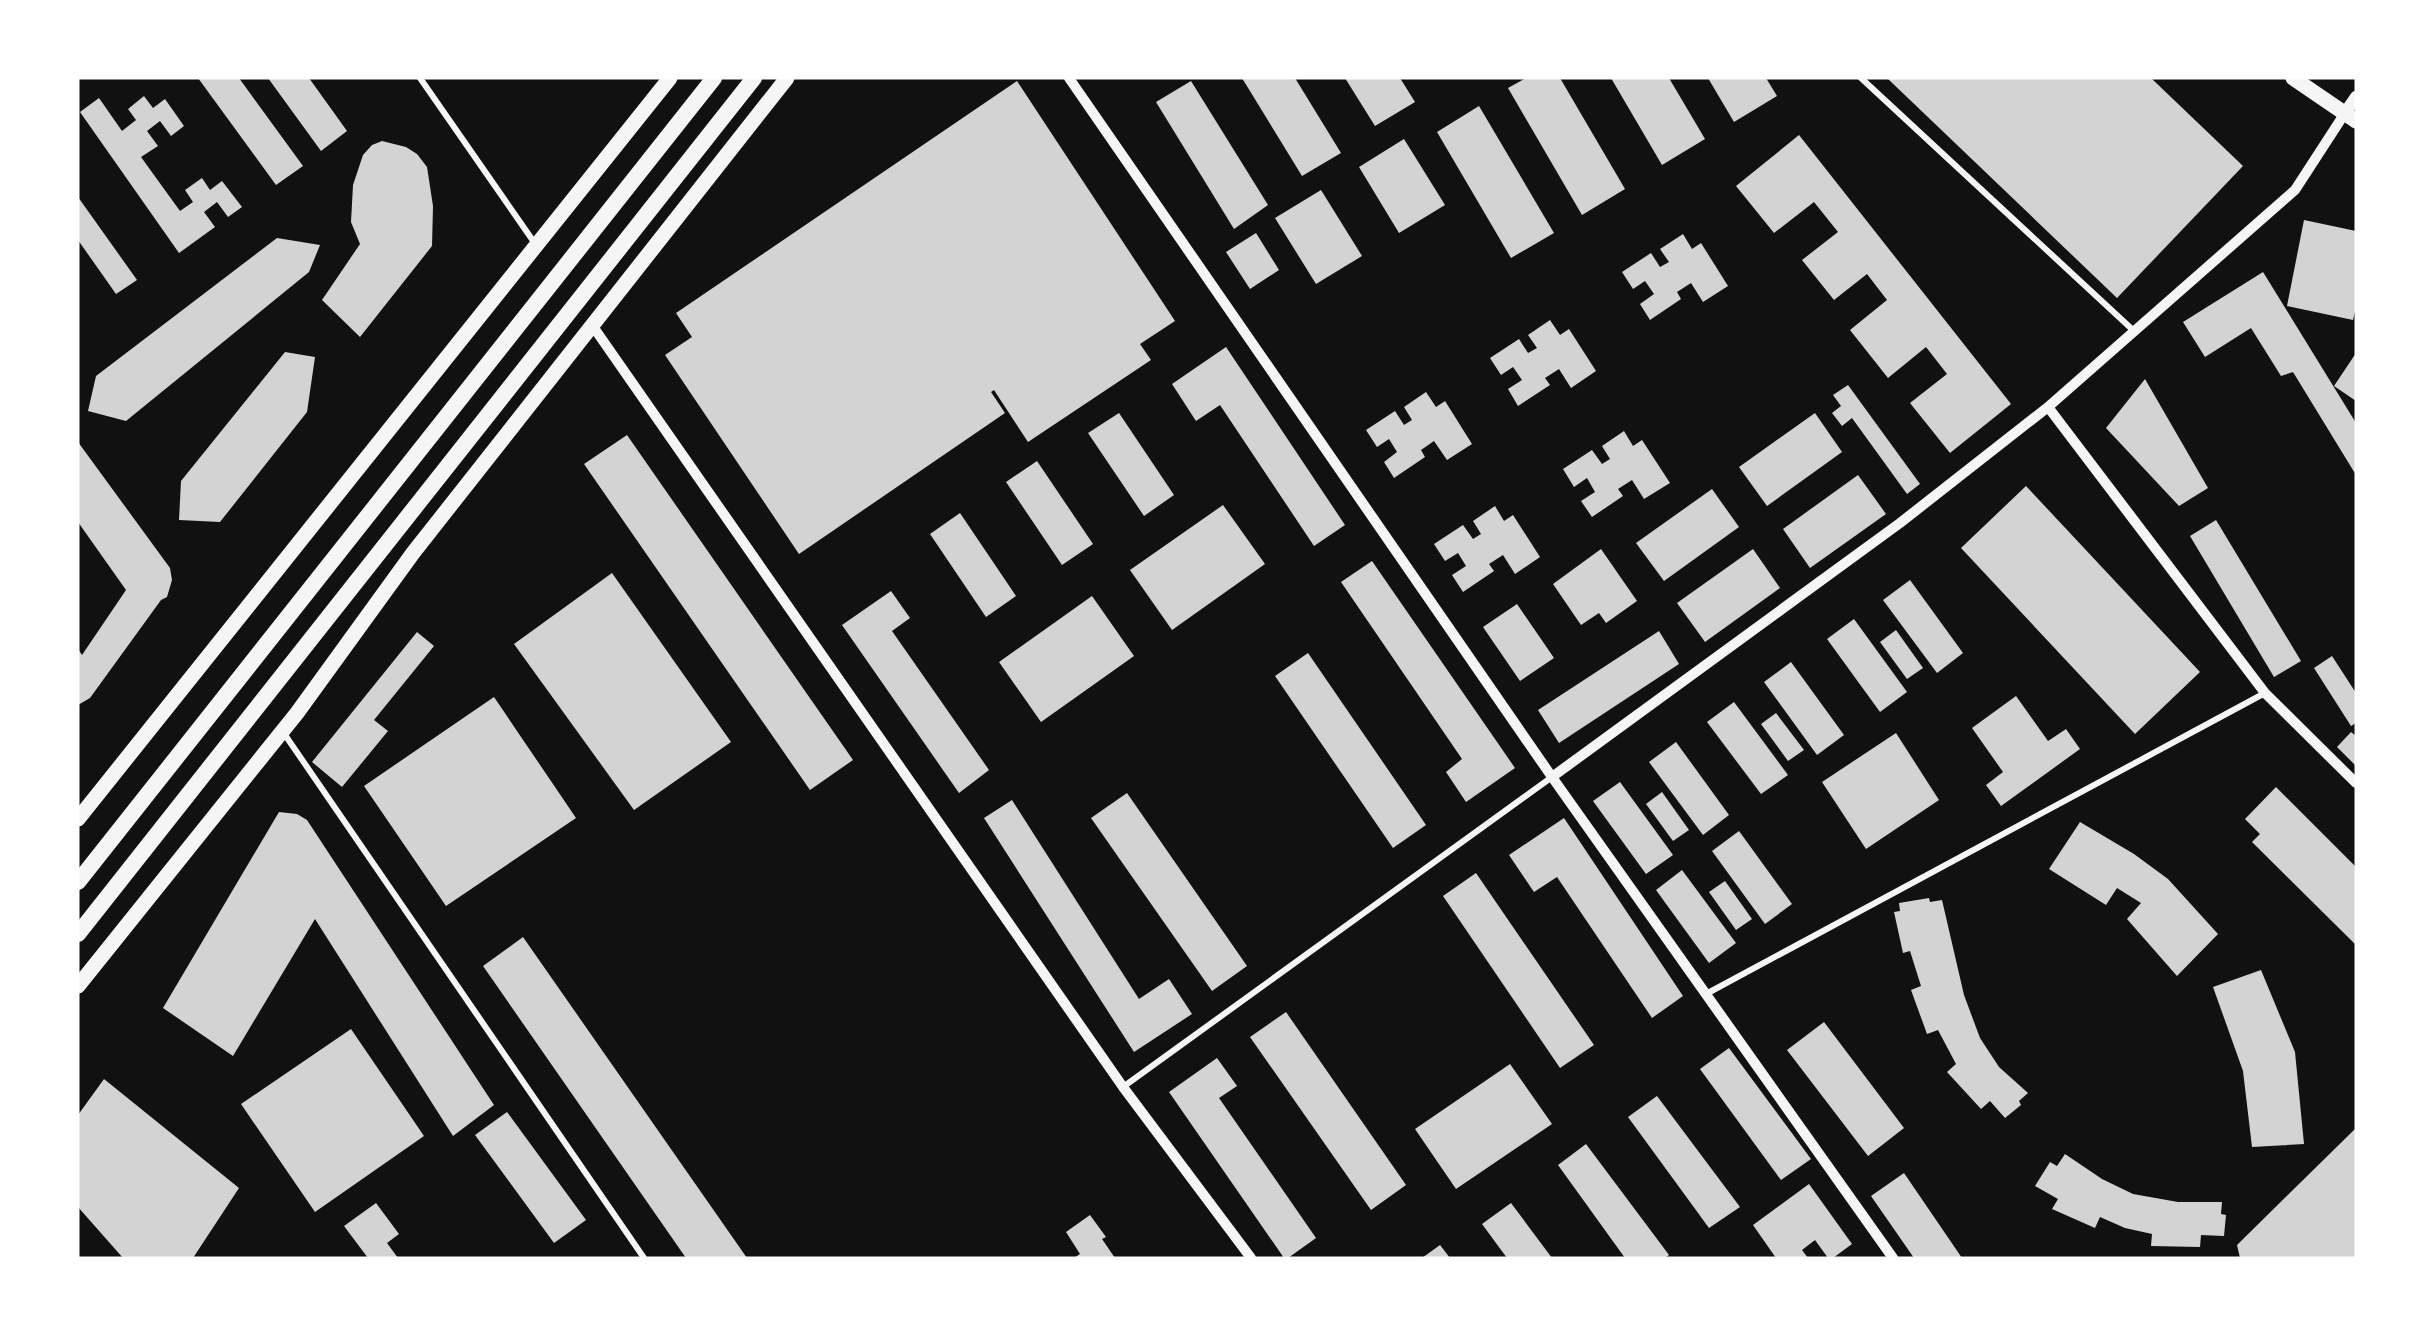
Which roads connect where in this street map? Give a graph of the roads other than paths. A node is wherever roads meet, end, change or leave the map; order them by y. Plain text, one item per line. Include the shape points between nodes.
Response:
1 (420, 78) edge
2 (670, 78) edge
3 (714, 78) edge
4 (754, 78) edge
5 (787, 78) edge
6 (1069, 78) edge
7 (1862, 78) edge
8 (2293, 78) edge
9 (2356, 97) edge
10 (2351, 117) edge
11 (536, 246) junction
12 (592, 325) junction
13 (2134, 331) junction
14 (2048, 407) junction
15 (2265, 693) junction
16 (282, 731) junction
17 (1552, 777) junction
18 (2356, 783) edge
19 (78, 819) edge
20 (78, 882) edge
21 (78, 934) edge
22 (78, 986) edge
23 (1706, 994) junction
24 (1123, 1087) junction
25 (644, 1258) edge
26 (1251, 1258) edge
27 (1893, 1258) edge

1 - 11 street
2 - 11 main road
3 - 20 highway
4 - 21 highway
5 - 12 main road
6 - 17 street
7 - 13 street
8 - 10 main road
9 - 10 main road
10 - 13 street via 2295,190
11 - 19 main road
12 - 16 main road via 413,553
12 - 24 street
13 - 14 street
14 - 15 street
14 - 17 street via 1900,524
15 - 18 street
15 - 23 street
16 - 22 main road
16 - 25 street
17 - 23 street
17 - 24 street
23 - 27 street
24 - 26 street

